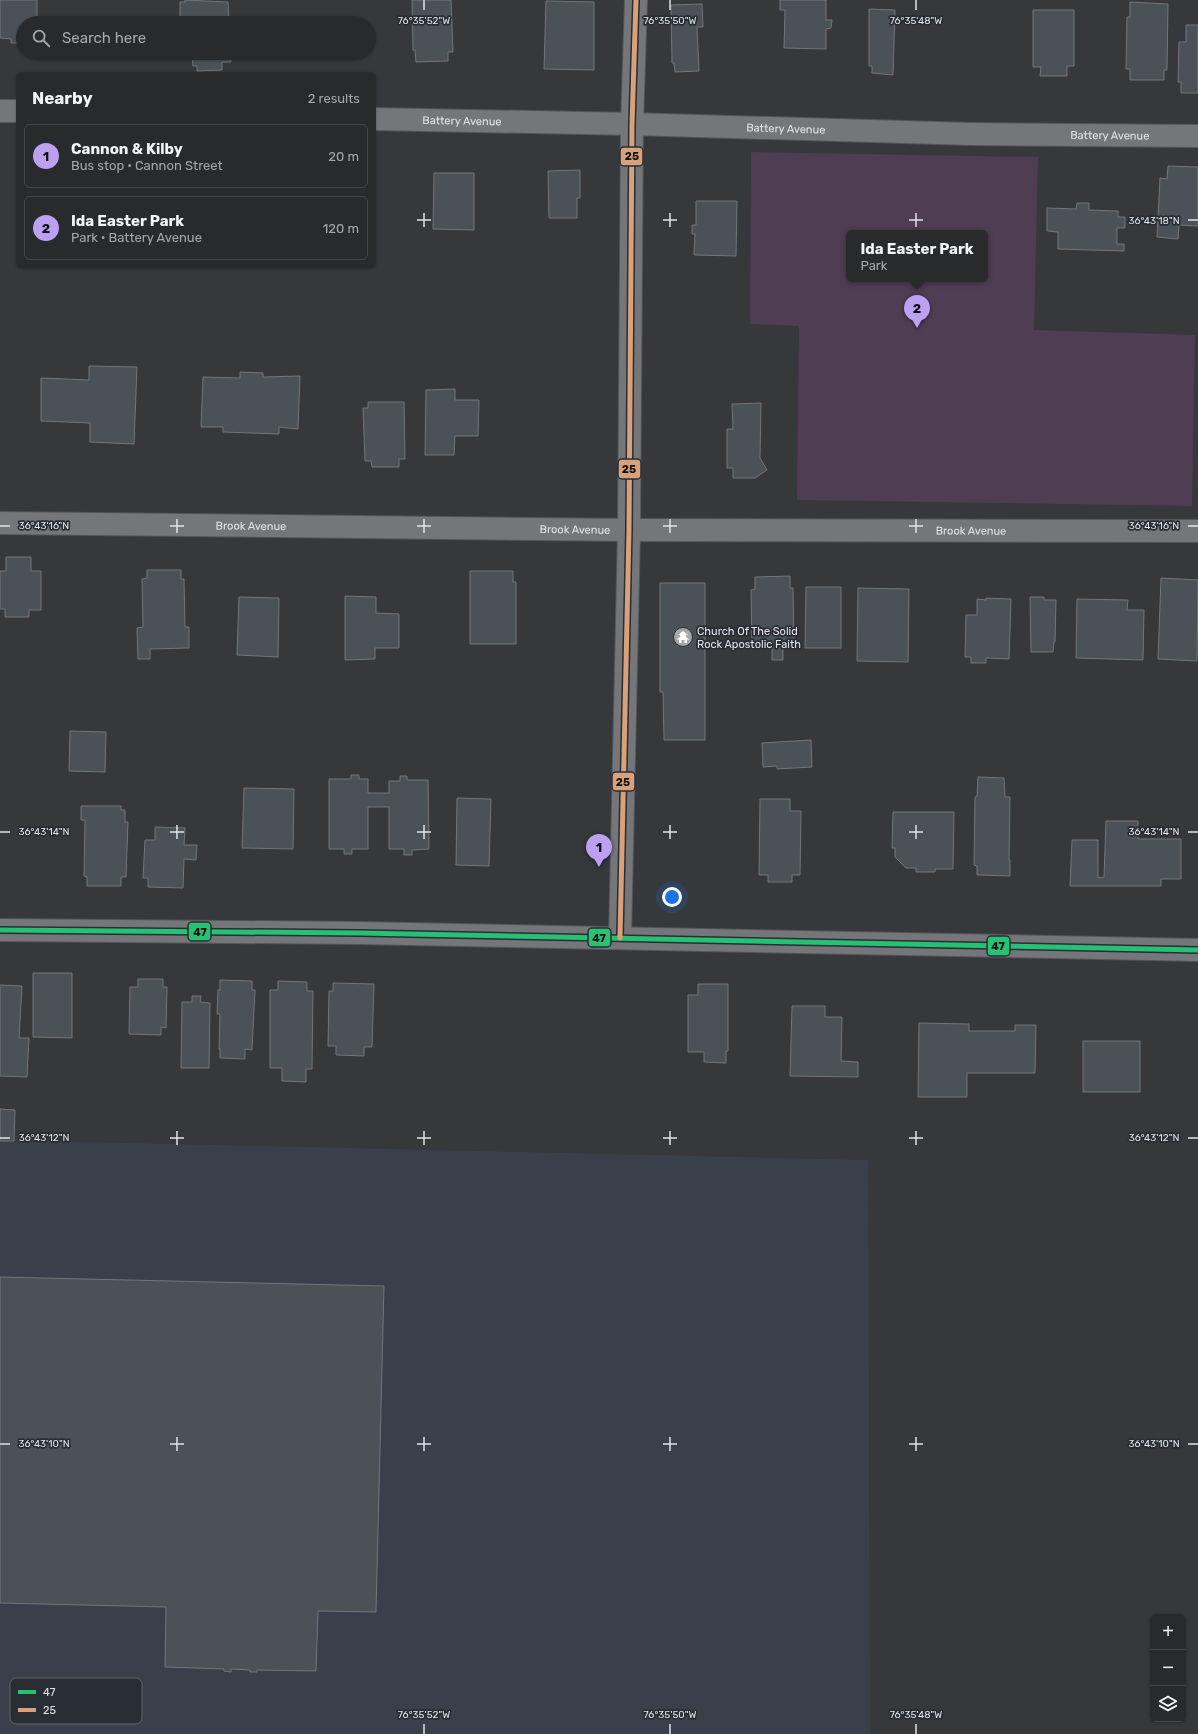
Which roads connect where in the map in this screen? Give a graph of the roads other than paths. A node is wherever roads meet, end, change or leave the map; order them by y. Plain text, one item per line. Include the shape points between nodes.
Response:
1 (636, 0) edge
2 (0, 111) edge
3 (16, 111) edge
4 (376, 119) edge
5 (632, 124) junction
6 (1198, 136) edge
7 (0, 523) edge
8 (629, 530) junction
9 (1198, 531) edge
10 (0, 930) edge
11 (620, 938) junction
12 (1198, 950) edge

1 - 5 street
2 - 3 street
4 - 5 street, Battery Avenue
5 - 6 street, Battery Avenue via 971,134
5 - 8 street
7 - 8 street, Brook Avenue
8 - 9 street, Brook Avenue
8 - 11 street
10 - 11 street
11 - 12 street

